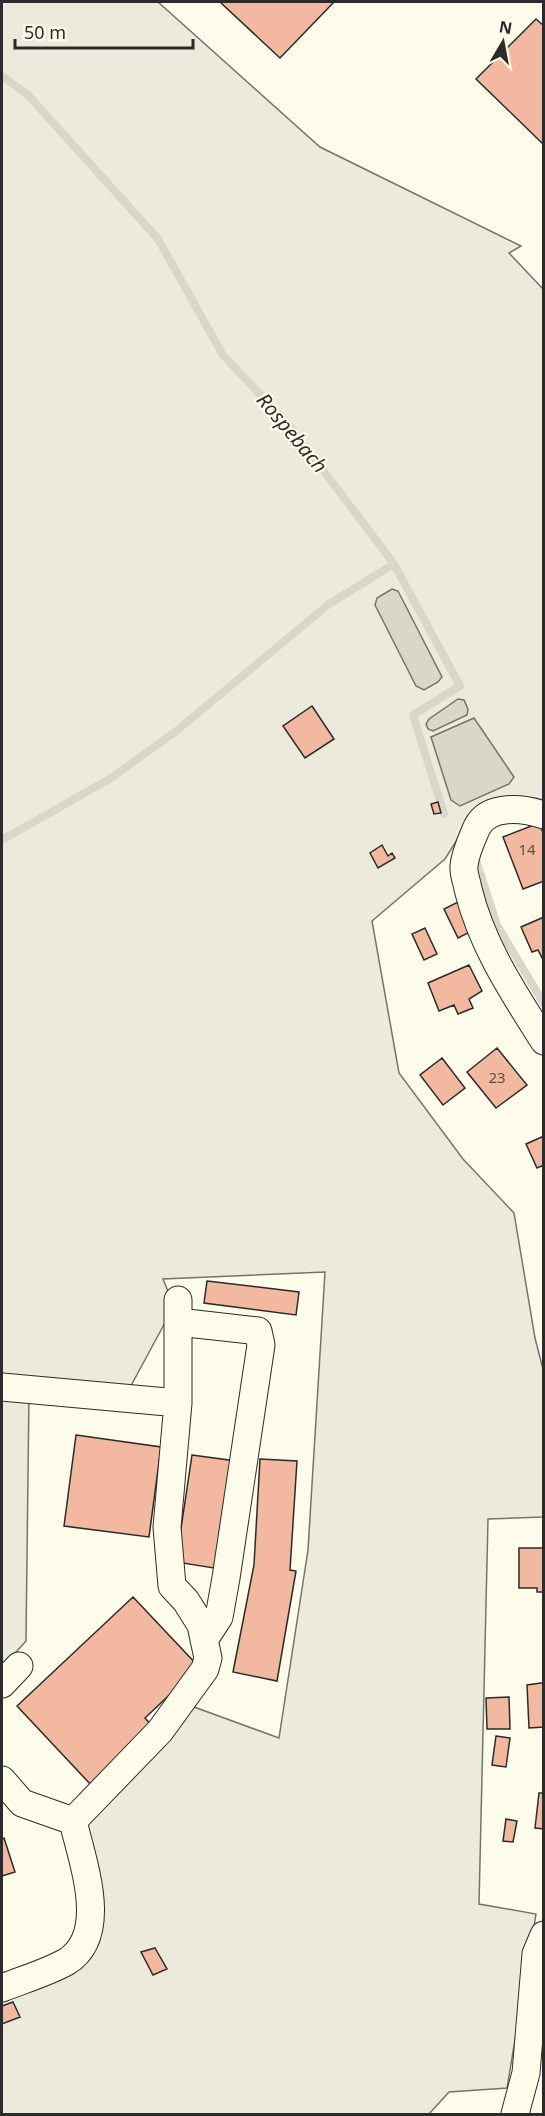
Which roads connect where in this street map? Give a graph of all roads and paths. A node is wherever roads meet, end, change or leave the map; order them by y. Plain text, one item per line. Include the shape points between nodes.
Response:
1 (543, 815) edge
2 (543, 1041) edge
3 (2, 1387) edge
4 (178, 1403) junction
5 (204, 1640) junction
6 (2, 1780) edge
7 (74, 1821) junction
8 (543, 1935) edge
9 (2, 1988) edge
10 (515, 2115) edge

1 - 2 street via 526,809 501,810 481,820 463,868 474,913 493,960
3 - 4 street
4 - 5 street via 167,1527 172,1586 201,1625
4 - 5 street via 178,1311 258,1331 261,1345 226,1578 219,1617
5 - 7 street via 208,1658 205,1669 188,1694 160,1731
6 - 7 street via 22,1803
7 - 9 street via 92,1909 88,1935 67,1961
8 - 10 street via 536,1954 526,2073

